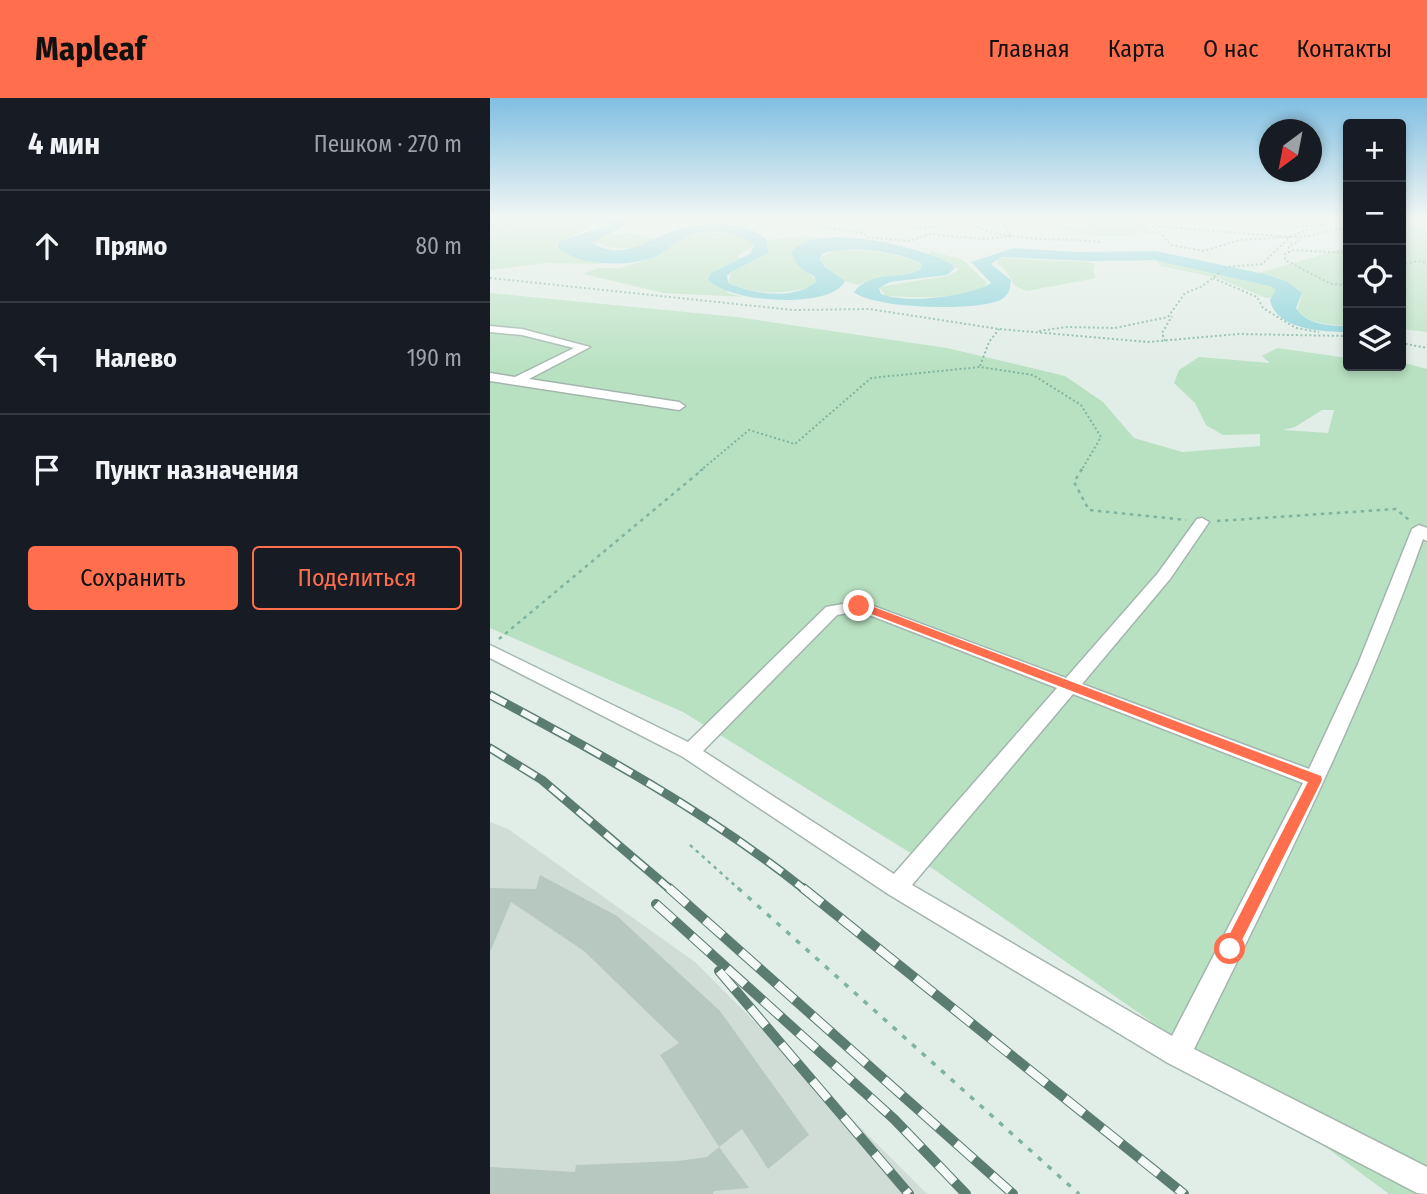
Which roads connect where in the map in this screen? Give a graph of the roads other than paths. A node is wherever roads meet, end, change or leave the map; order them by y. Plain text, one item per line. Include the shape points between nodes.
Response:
1 (490, 329) edge
2 (490, 377) edge
3 (517, 381) junction
4 (679, 407) dead end
5 (1202, 522) road end
6 (1423, 533) edge
7 (490, 649) edge
8 (1071, 684) junction
9 (690, 752) junction
10 (1316, 780) junction
11 (896, 887) junction
12 (1177, 1054) junction
13 (1427, 1182) edge

1 - 3 lane via 584,346
2 - 3 lane
3 - 4 lane
5 - 8 lane via 1164,576
6 - 10 lane
7 - 9 lane
8 - 9 lane via 859,606 832,611
8 - 10 lane
8 - 11 lane
9 - 11 lane
10 - 12 lane
11 - 12 lane
12 - 13 lane

